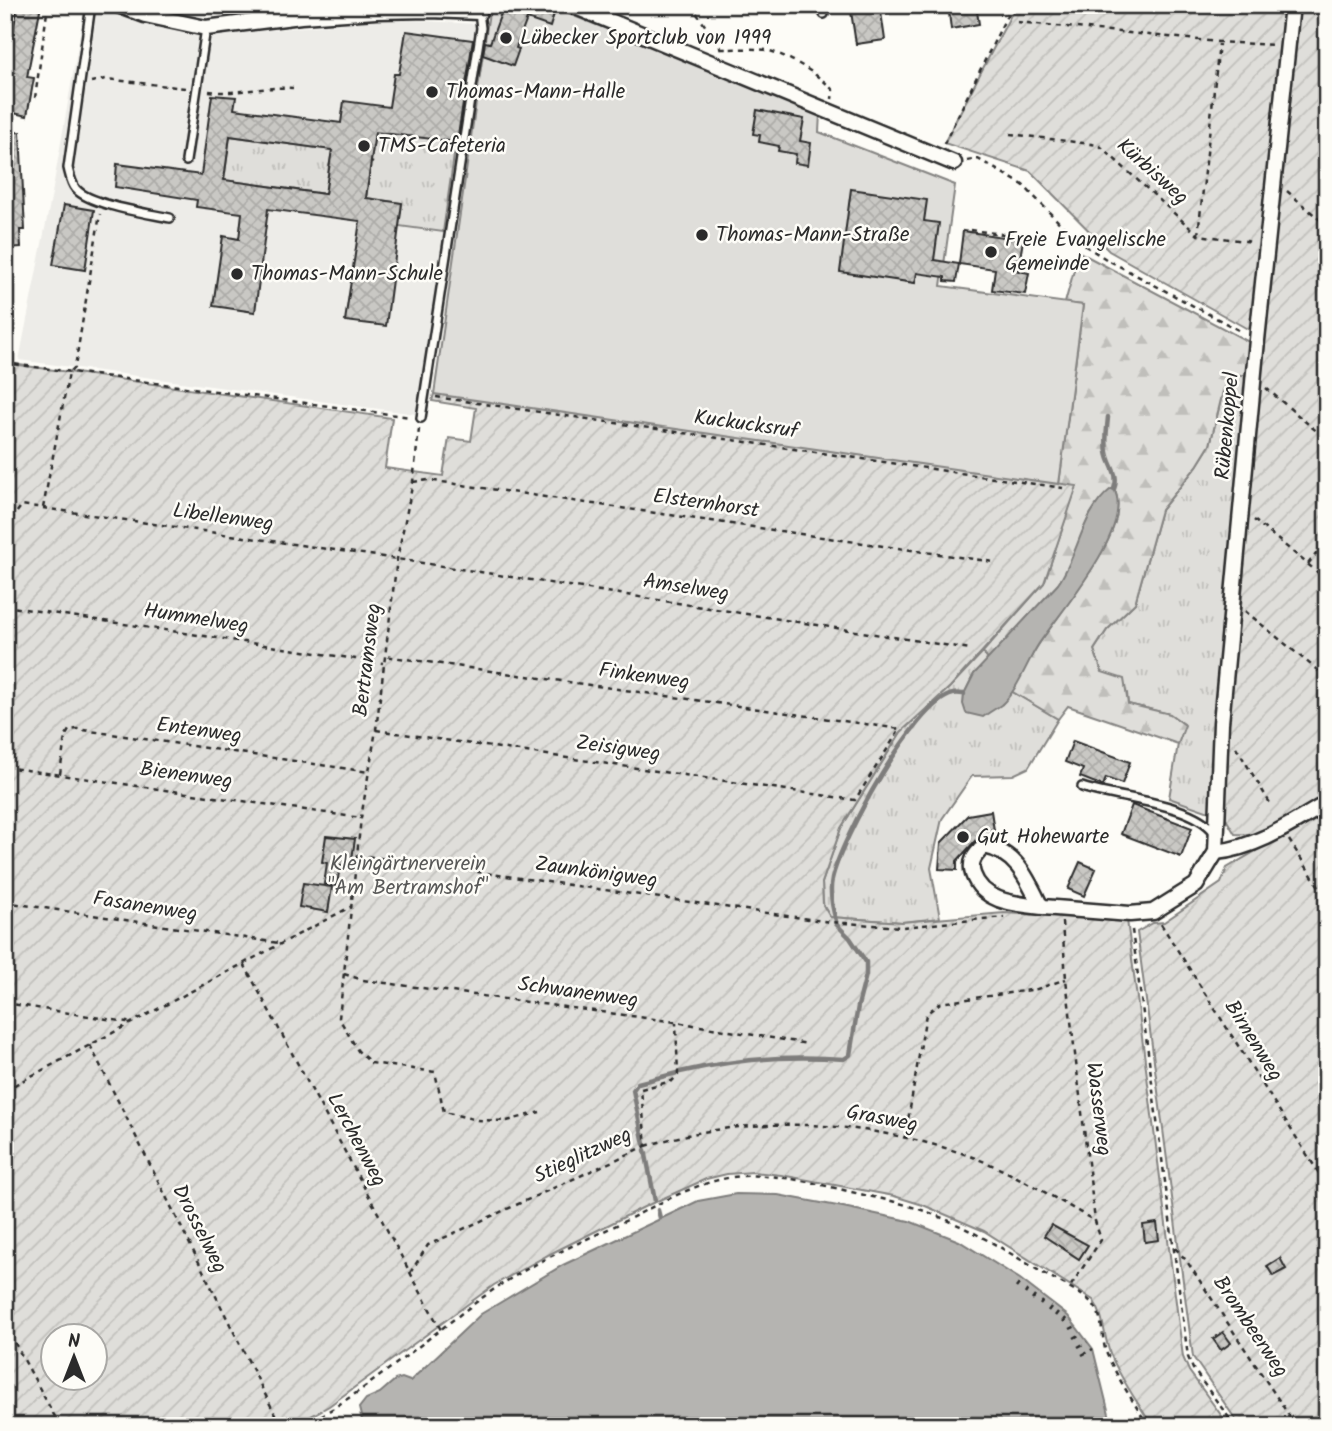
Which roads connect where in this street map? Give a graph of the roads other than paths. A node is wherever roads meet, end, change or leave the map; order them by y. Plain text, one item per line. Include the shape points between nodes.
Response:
1 (91, 5) edge
2 (118, 5) edge
3 (571, 5) edge
4 (823, 5) edge
5 (1292, 5) edge
6 (480, 9) edge
7 (824, 14) dead end
8 (206, 28) junction
9 (186, 161) dead end
10 (954, 163) road end
11 (170, 218) dead end
12 (421, 418) road end
13 (1082, 786) dead end
14 (1327, 803) edge
15 (1216, 836) junction
16 (1216, 852) junction
17 (1043, 907) junction

1 - 11 lane via 68,168 71,180 77,191 102,203
2 - 8 street
3 - 10 street
4 - 7 lane
5 - 15 street, Rübenkoppel via 1221,723
6 - 8 street via 301,16
6 - 12 lane via 481,28
8 - 9 lane
13 - 15 lane via 1201,819
14 - 16 street via 1282,830
15 - 16 street, Rübenkoppel
16 - 17 street via 1196,885 1153,912
17 - 17 street via 1017,862 984,846 973,856 977,884 989,895

